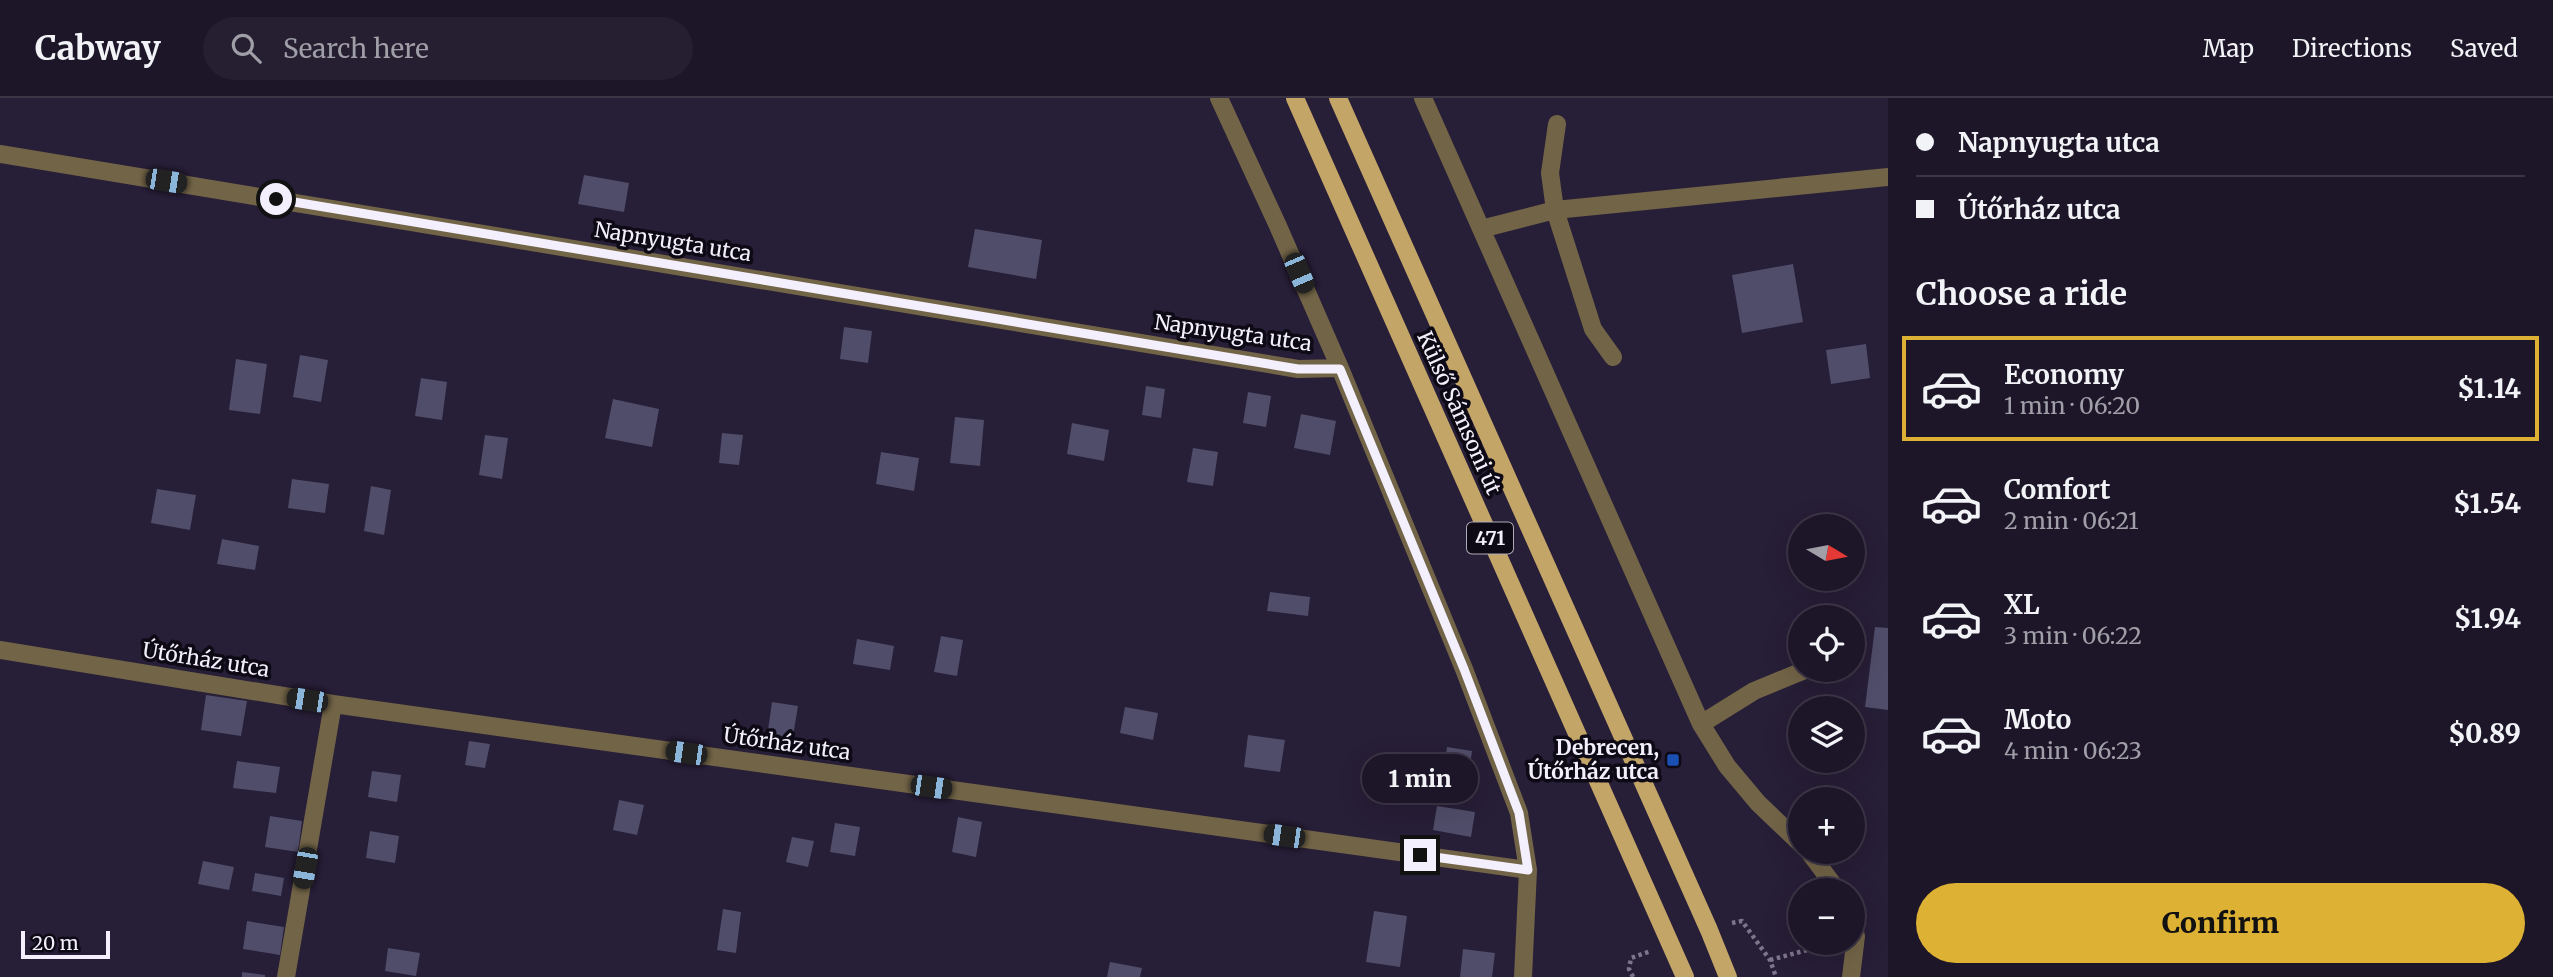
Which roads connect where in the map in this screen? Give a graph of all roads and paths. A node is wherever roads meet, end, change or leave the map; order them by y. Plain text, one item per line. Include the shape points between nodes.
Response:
1 (1219, 98) edge
2 (1295, 98) edge
3 (1338, 98) edge
4 (1423, 98) edge
5 (1557, 124) dead end
6 (0, 153) edge
7 (1888, 177) edge
8 (1555, 210) junction
9 (1481, 229) junction
10 (1613, 357) dead end
11 (1340, 369) junction
12 (0, 650) edge
13 (1788, 677) edge
14 (333, 704) junction
15 (1700, 724) junction
16 (1788, 832) edge
17 (1528, 870) junction
18 (1788, 955) edge
19 (1854, 955) edge
20 (286, 977) edge
21 (1523, 977) edge
22 (1685, 977) edge
23 (1728, 977) edge
24 (1776, 977) edge
25 (1851, 977) edge

1 - 11 street
2 - 22 main road, Külső Sámsoni út / 471
3 - 23 main road, Külső Sámsoni út / 471
4 - 9 street
5 - 8 street via 1550,173
6 - 11 street, Napnyugta utca via 1298,369
7 - 8 street
8 - 9 street
8 - 10 street via 1592,329
9 - 15 street
11 - 17 street via 1519,813
12 - 14 street, Útőrház utca
13 - 15 street via 1754,691
14 - 17 street, Útőrház utca
14 - 20 street
15 - 16 street via 1727,766
17 - 21 street
18 - 24 path via 1770,960
19 - 25 street

